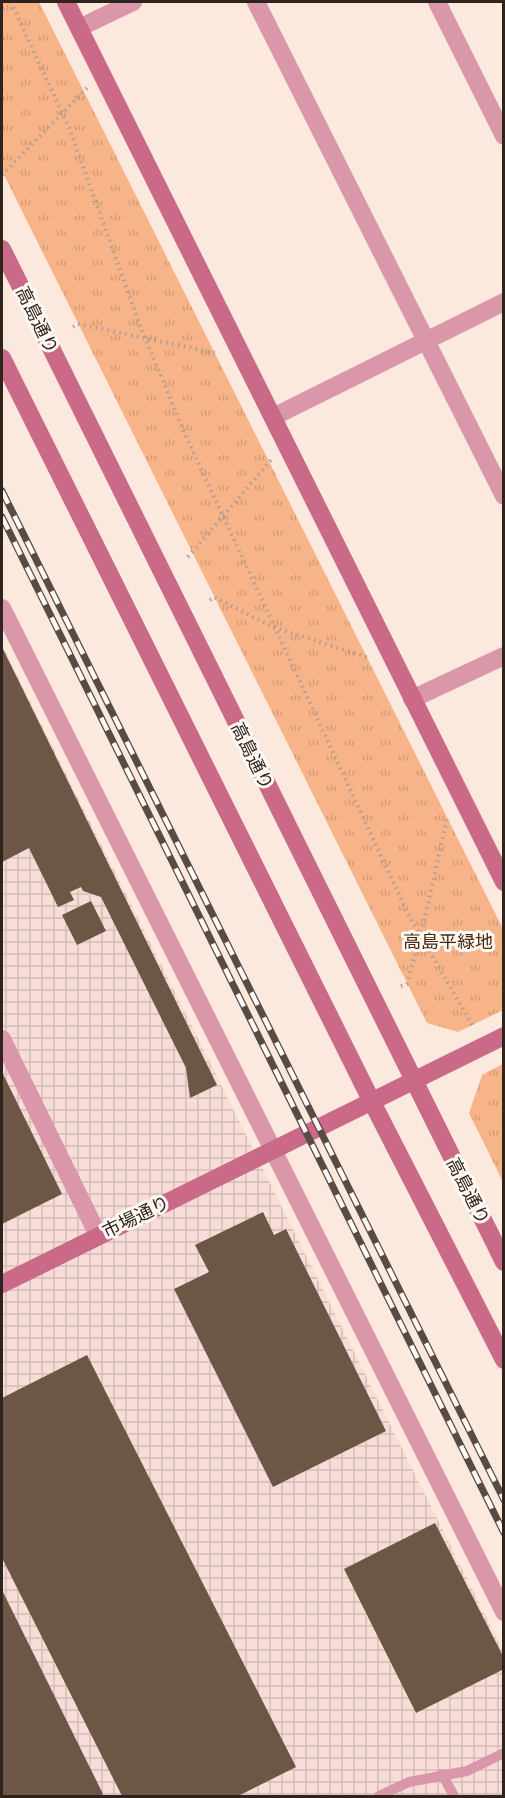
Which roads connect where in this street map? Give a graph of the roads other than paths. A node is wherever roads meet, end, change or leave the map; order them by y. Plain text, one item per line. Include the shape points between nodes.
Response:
1 (66, 2) edge
2 (133, 2) edge
3 (256, 2) edge
4 (436, 2) edge
5 (79, 28) junction
6 (504, 136) edge
7 (2, 249) edge
8 (504, 302) edge
9 (426, 341) junction
10 (2, 358) edge
11 (273, 417) junction
12 (504, 496) edge
13 (2, 608) edge
14 (504, 656) edge
15 (412, 699) junction
16 (504, 882) edge
17 (504, 1036) edge
18 (2, 1039) edge
19 (412, 1080) junction
20 (372, 1100) junction
21 (271, 1151) junction
22 (98, 1235) junction
23 (504, 1262) edge
24 (2, 1284) edge
25 (504, 1360) edge
26 (504, 1612) edge
27 (504, 1753) edge
28 (442, 1774) junction
29 (379, 1797) edge
30 (453, 1797) edge

1 - 5 main road
2 - 5 street
3 - 9 street
4 - 6 street
5 - 11 main road
7 - 19 main road, 高島通り
8 - 9 street
9 - 11 street
9 - 12 street
10 - 20 main road
11 - 15 main road
13 - 21 street
14 - 15 street
15 - 16 main road
17 - 19 main road, 市場通り
18 - 22 street
19 - 20 main road, 市場通り
19 - 23 main road, 高島通り
20 - 21 main road, 市場通り
20 - 25 main road
21 - 22 main road, 市場通り
21 - 26 street
22 - 24 main road, 市場通り
27 - 28 lane via 467,1771
28 - 29 lane via 409,1782
28 - 30 lane

